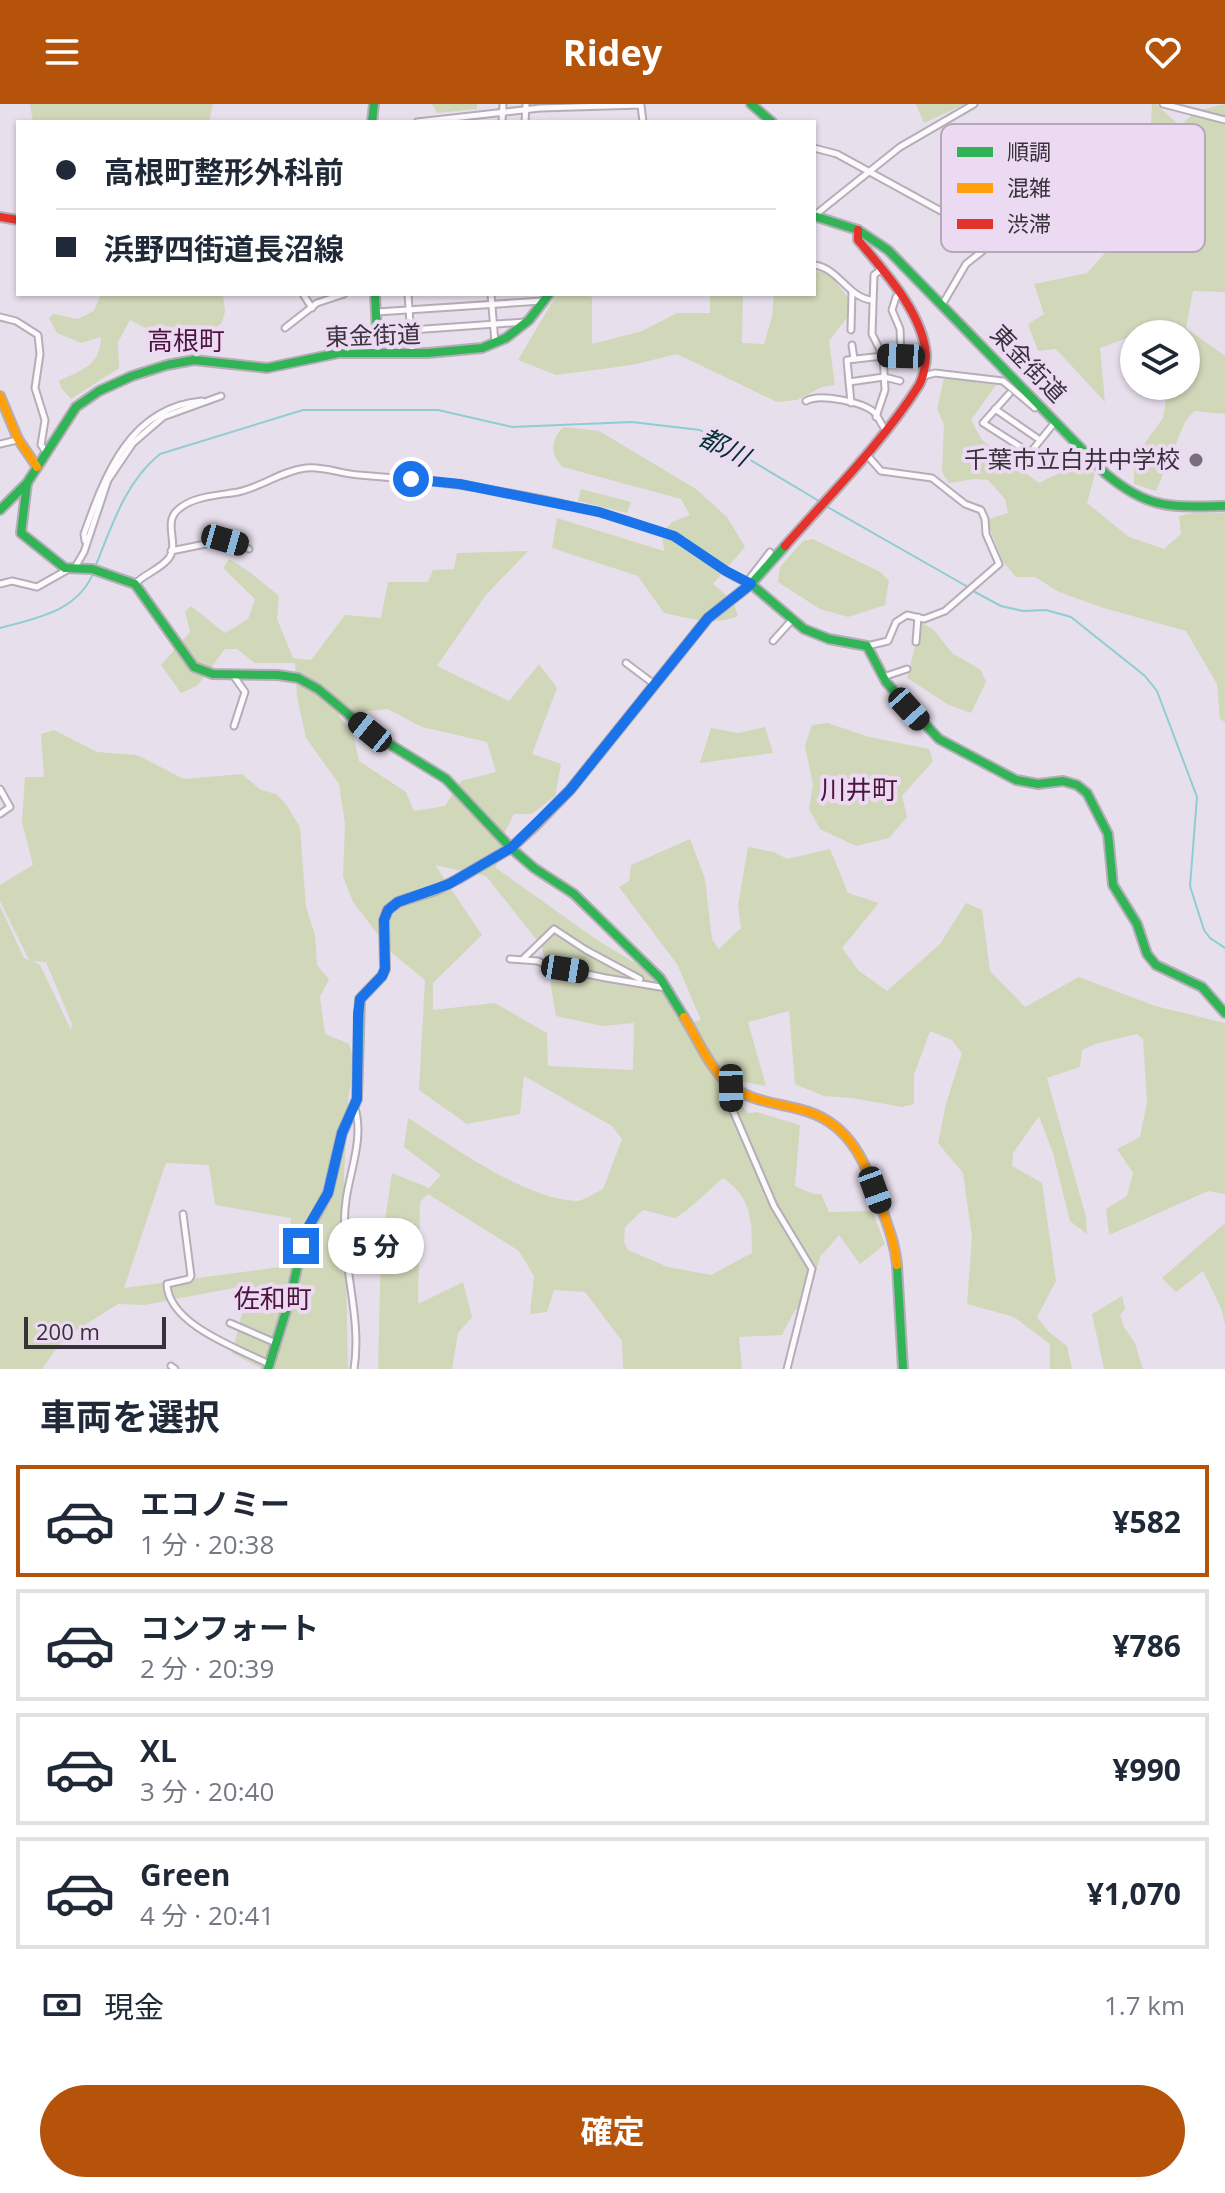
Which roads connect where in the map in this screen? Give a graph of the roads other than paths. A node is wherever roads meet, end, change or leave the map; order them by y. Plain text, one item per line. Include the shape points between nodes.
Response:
1 (503, 104) edge
2 (751, 104) edge
3 (974, 104) edge
4 (1163, 104) edge
5 (606, 105) edge
6 (526, 108) edge
7 (503, 113) junction
8 (446, 120) edge
9 (502, 120) edge
10 (643, 120) edge
11 (770, 120) edge
12 (1225, 120) edge
13 (816, 149) edge
14 (867, 171) junction
15 (941, 211) edge
16 (816, 214) edge
17 (816, 217) edge
18 (858, 230) junction
19 (981, 252) edge
20 (816, 266) edge
21 (883, 268) junction
22 (852, 290) junction
23 (902, 293) junction
24 (304, 296) edge
25 (339, 296) edge
26 (375, 296) edge
27 (408, 296) edge
28 (491, 296) edge
29 (547, 297) edge
30 (872, 300) junction
31 (492, 303) junction
32 (942, 305) junction
33 (312, 308) junction
34 (409, 310) junction
35 (376, 313) junction
36 (0, 317) edge
37 (530, 322) junction
38 (494, 324) junction
39 (285, 328) dead end
40 (411, 330) junction
41 (851, 330) dead end
42 (495, 344) junction
43 (852, 345) dead end
44 (378, 352) junction
45 (412, 353) junction
46 (883, 356) junction
47 (901, 356) junction
48 (926, 358) junction
49 (854, 359) junction
50 (884, 377) junction
51 (923, 377) junction
52 (900, 381) dead end
53 (849, 382) junction
54 (1009, 394) dead end
55 (0, 396) edge
56 (221, 396) dead end
57 (806, 401) dead end
58 (851, 403) junction
59 (995, 409) junction
60 (876, 417) junction
61 (1054, 423) junction
62 (886, 430) junction
63 (18, 439) junction
64 (1040, 440) junction
65 (0, 444) edge
66 (46, 452) junction
67 (866, 454) junction
68 (37, 467) junction
69 (27, 483) junction
70 (1225, 506) edge
71 (0, 510) edge
72 (249, 549) dead end
73 (171, 551) junction
74 (770, 552) dead end
75 (71, 569) junction
76 (0, 584) edge
77 (135, 584) junction
78 (748, 584) junction
79 (918, 617) junction
80 (791, 621) junction
81 (773, 641) dead end
82 (916, 642) dead end
83 (867, 646) junction
84 (626, 663) dead end
85 (907, 669) dead end
86 (233, 675) junction
87 (883, 677) junction
88 (654, 684) junction
89 (234, 726) dead end
90 (0, 789) edge
91 (0, 814) edge
92 (511, 848) junction
93 (510, 959) dead end
94 (523, 960) junction
95 (640, 979) dead end
96 (668, 989) junction
97 (1225, 1013) edge
98 (731, 1088) junction
99 (355, 1107) junction
100 (183, 1214) dead end
101 (230, 1323) dead end
102 (277, 1343) junction
103 (269, 1367) edge
104 (354, 1369) edge
105 (787, 1369) edge
106 (903, 1369) edge

1 - 7 street
2 - 11 main road
3 - 14 street
4 - 12 street
5 - 6 street
5 - 10 street via 641,105
6 - 7 street
7 - 8 street
7 - 9 street
13 - 14 street
14 - 15 street
14 - 16 street
17 - 18 main road, 東金街道
18 - 21 main road via 858,240
18 - 32 main road, 東金街道 via 888,250
19 - 32 street via 954,280
20 - 22 street via 831,270
21 - 23 main road
21 - 30 street via 874,275
22 - 30 street
22 - 41 street
23 - 47 street via 892,310 900,329
23 - 48 main road via 922,335
24 - 33 street
25 - 33 street
26 - 35 main road
27 - 34 street
28 - 31 street
29 - 31 street
29 - 37 main road, 東金街道
30 - 46 street via 872,334
31 - 34 street
31 - 38 street
32 - 61 main road, 東金街道
33 - 39 street
34 - 35 street
34 - 40 street
35 - 44 main road
36 - 66 street via 38,335 35,388 45,420 41,445
37 - 38 street
37 - 42 main road, 東金街道
38 - 40 street
38 - 42 street
40 - 45 street
42 - 45 main road, 東金街道 via 465,353
43 - 49 street
44 - 45 main road, 東金街道
44 - 66 main road, 東金街道 via 329,354 278,367 175,363 86,397
46 - 47 street
46 - 49 street
46 - 50 street
47 - 48 street
48 - 51 main road
49 - 53 street via 847,360
50 - 52 street
50 - 53 street
50 - 60 street
51 - 61 street via 935,373 1003,381
51 - 62 main road
53 - 58 street
54 - 59 street
55 - 63 main road
56 - 75 street via 165,409 122,447 102,483 84,534 86,543
57 - 58 street via 822,396
58 - 60 street
59 - 64 street
59 - 64 street via 983,423 990,430 1030,453
60 - 62 street
61 - 64 street
61 - 70 main road, 東金街道 via 1138,499 1169,507
62 - 67 main road
63 - 65 street
63 - 68 main road
66 - 68 main road, 東金街道
67 - 78 main road
67 - 79 street via 883,472 937,481 984,514 999,564 945,611
68 - 69 main road, 東金街道
69 - 71 main road, 東金街道
69 - 75 main road via 21,533
72 - 73 street via 225,540
73 - 77 street
73 - 78 street via 170,522 183,505 316,467 460,484 599,512 674,536
74 - 78 street
75 - 76 street via 37,587
75 - 77 main road via 92,569
77 - 86 main road via 194,667
78 - 80 main road
78 - 88 main road via 708,618
79 - 82 street
79 - 83 street via 907,615 896,622 888,641
80 - 81 street
80 - 83 main road via 818,636
83 - 87 main road
84 - 88 street
85 - 87 street
86 - 89 street via 245,692
86 - 92 main road via 298,678 318,689 370,732 446,779
87 - 97 main road via 939,739 1016,780 1063,781 1083,788 1108,834 1115,891 1137,924 1147,954 1162,969 1202,987
88 - 92 main road via 570,790
90 - 91 street via 10,807
92 - 96 main road via 574,894
92 - 99 main road via 449,884 388,910 385,969 358,1007
93 - 94 street
94 - 95 street via 554,929
94 - 96 street
96 - 98 main road via 700,1047
98 - 105 street via 731,1106 774,1206 812,1269
98 - 106 main road via 813,1113 836,1124 853,1141 894,1244
99 - 102 main road via 342,1133 328,1193 304,1237
99 - 104 street via 355,1161 345,1231
100 - 103 street via 191,1276 167,1285 176,1311
101 - 102 street
102 - 103 main road

